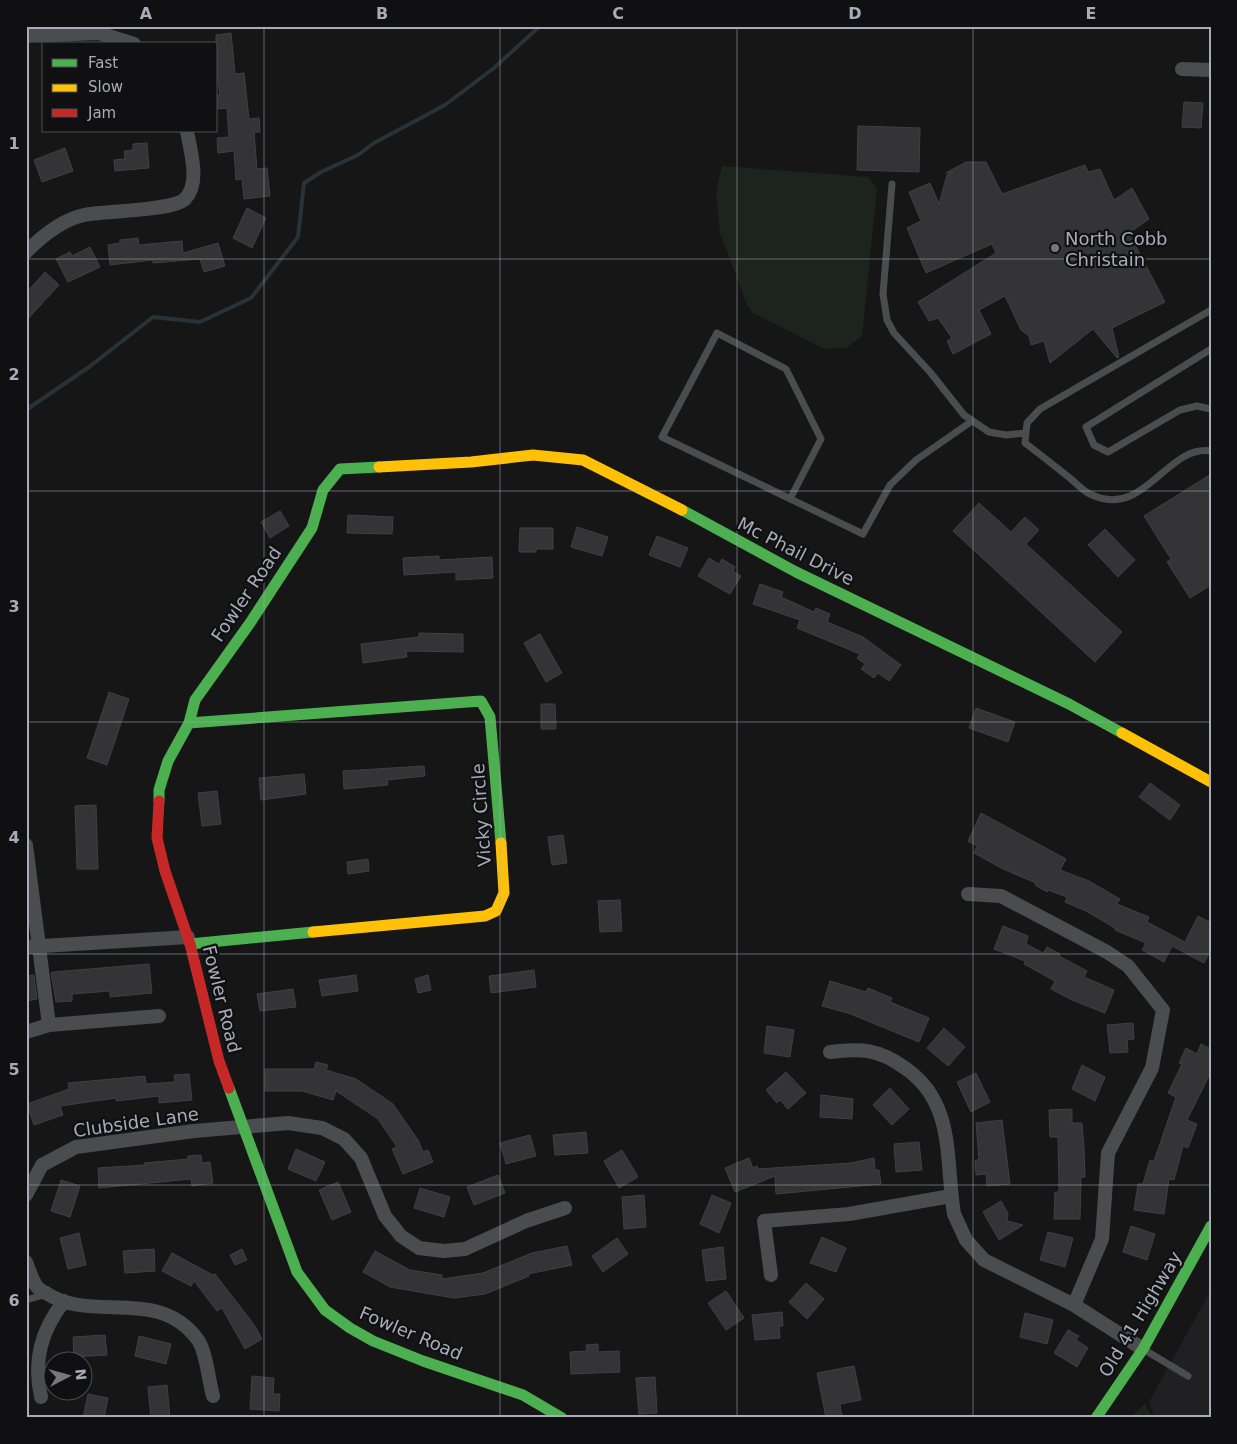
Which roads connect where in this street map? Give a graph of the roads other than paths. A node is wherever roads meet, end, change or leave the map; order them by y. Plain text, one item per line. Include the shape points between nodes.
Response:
1 (26, 36) edge
2 (128, 42) edge
3 (1182, 69) dead end
4 (1211, 70) edge
5 (187, 132) edge
6 (892, 184) dead end
7 (26, 252) edge
8 (1211, 310) edge
9 (1211, 349) edge
10 (1211, 409) edge
11 (972, 420) junction
12 (1026, 433) junction
13 (1211, 451) edge
14 (340, 470) joint
15 (790, 499) junction
16 (190, 723) junction
17 (1211, 782) edge
18 (26, 845) edge
19 (968, 894) dead end
20 (189, 940) junction
21 (33, 947) edge
22 (159, 1016) dead end
23 (49, 1025) junction
24 (26, 1032) edge
25 (830, 1052) dead end
26 (243, 1129) junction
27 (26, 1195) edge
28 (951, 1196) junction
29 (565, 1208) dead end
30 (1211, 1226) edge
31 (26, 1262) edge
32 (771, 1275) dead end
33 (48, 1294) junction
34 (26, 1300) edge
35 (64, 1301) junction
36 (1074, 1305) junction
37 (1143, 1349) junction
38 (1188, 1376) dead end
39 (41, 1396) dead end
40 (213, 1396) dead end
41 (562, 1418) edge
42 (1096, 1418) edge

1 - 2 street via 99,33
3 - 4 street
5 - 7 street via 193,178 191,190 183,200 167,206 83,215 47,233
6 - 11 lane via 883,294 887,320 894,334 964,415
8 - 12 lane via 1040,409 1028,423
9 - 10 lane via 1086,427 1094,445 1108,452 1180,410 1197,406
11 - 12 lane via 989,432 1006,435
11 - 15 lane via 916,460 890,485 863,534
12 - 13 lane via 1025,444 1091,495 1111,501 1129,498 1177,462
14 - 16 street, Fowler Road via 322,490 312,528 195,700
14 - 17 street, Mc Phail Drive via 533,455 583,460 796,572 1069,704
15 - 15 lane via 662,437 717,332 786,369 821,439
16 - 20 street, Fowler Road via 168,761 159,790 157,838
16 - 20 street, Vicky Circle via 481,701 490,717 504,893 496,911 485,916
18 - 21 street
19 - 36 street via 1001,896 1107,952 1128,966 1163,1010 1152,1068 1108,1153 1102,1239
20 - 21 street
20 - 26 street, Fowler Road via 219,1061
21 - 23 street
22 - 23 street
23 - 24 street
25 - 28 street via 865,1049 883,1054 927,1086 935,1098 945,1128
26 - 27 street, Clubside Lane via 194,1131 76,1148 42,1164
26 - 29 street, Clubside Lane via 288,1124 322,1128 344,1139 361,1158 385,1216 401,1236 418,1248 465,1249 526,1221
26 - 41 street, Fowler Road via 297,1272 329,1314 409,1356 524,1395
28 - 32 street via 849,1214 764,1221
28 - 36 street via 959,1227 976,1253 1002,1271
30 - 37 street, Old 41 Highway
31 - 33 street via 37,1287
33 - 34 lane
33 - 35 street
35 - 39 street via 42,1335 37,1379
35 - 40 street via 92,1306 136,1306 168,1315 185,1325 200,1342
36 - 37 street
37 - 38 lane
37 - 42 street, Old 41 Highway

